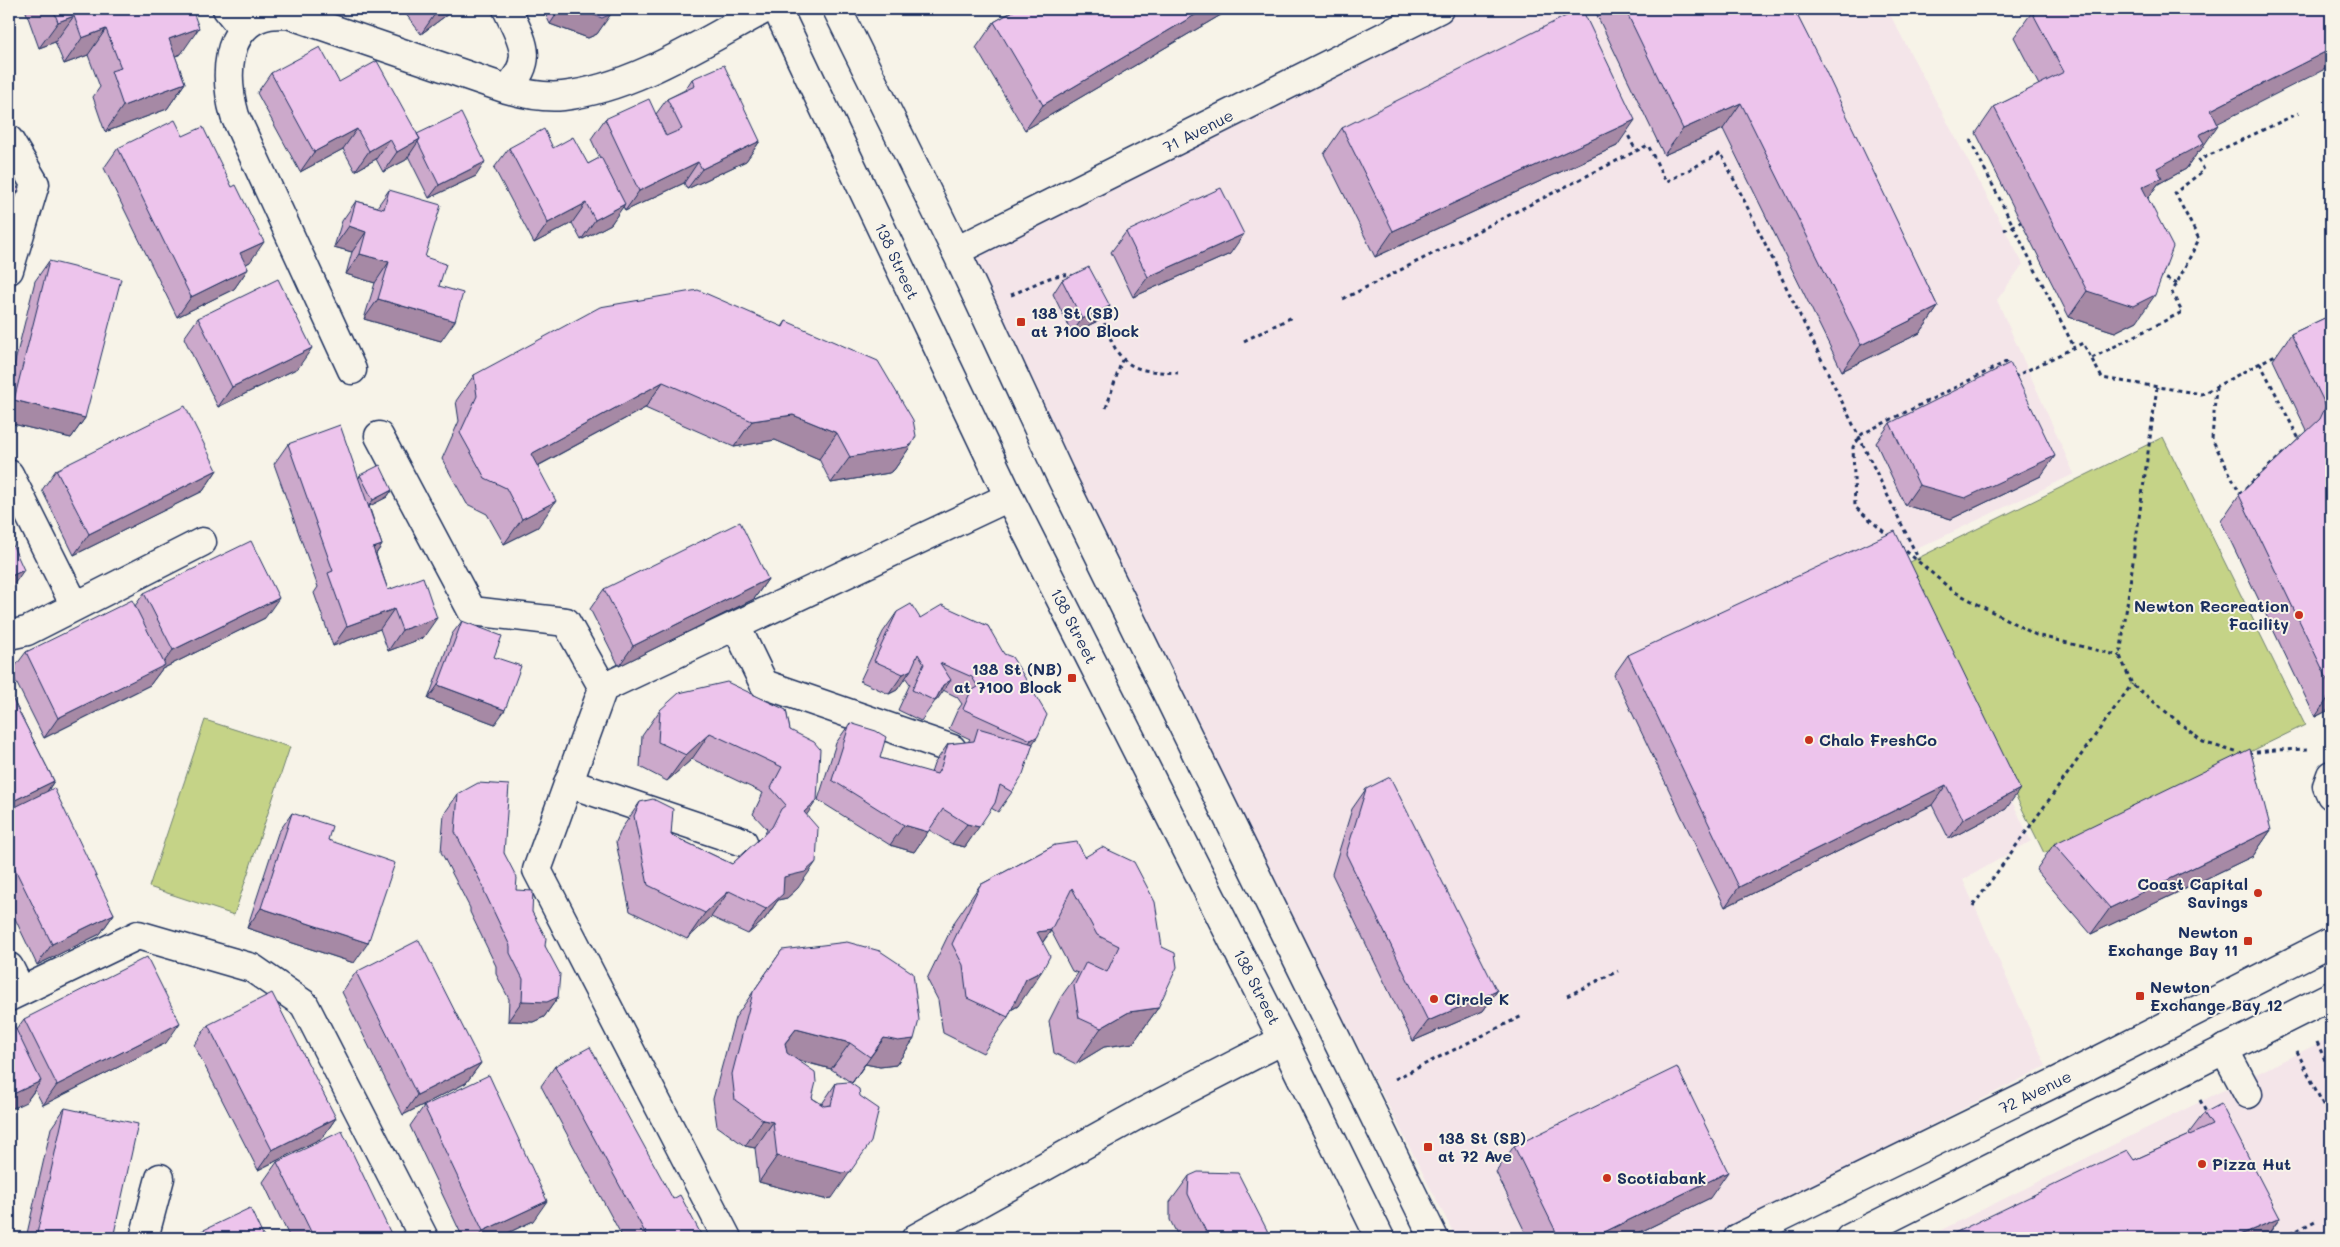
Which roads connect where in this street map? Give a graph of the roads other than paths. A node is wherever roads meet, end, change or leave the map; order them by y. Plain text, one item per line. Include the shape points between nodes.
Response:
1 (507, 9) edge
2 (765, 9) edge
3 (777, 9) edge
4 (837, 9) edge
5 (1439, 9) edge
6 (235, 19) edge
7 (507, 89) junction
8 (9, 140) edge
9 (956, 251) junction
10 (9, 270) edge
11 (352, 370) dead end
12 (378, 436) dead end
13 (9, 474) edge
14 (1009, 497) junction
15 (202, 542) dead end
16 (75, 606) junction
17 (736, 626) junction
18 (9, 635) edge
19 (603, 688) junction
20 (952, 749) edge
21 (2331, 775) edge
22 (568, 783) junction
23 (2331, 794) edge
24 (743, 842) dead end
25 (2331, 942) edge
26 (9, 967) edge
27 (15, 994) edge
28 (2331, 996) edge
29 (1283, 1040) junction
30 (2224, 1049) junction
31 (2248, 1094) dead end
32 (160, 1178) dead end
33 (144, 1238) edge
34 (424, 1238) edge
35 (727, 1238) edge
36 (916, 1238) edge
37 (1380, 1238) edge
38 (1434, 1238) edge
39 (1738, 1238) edge
40 (1850, 1238) edge

1 - 7 main road via 524,44 526,56 516,80
2 - 7 main road via 617,84 562,96
3 - 14 main road, 138 Street
4 - 9 main road
5 - 9 main road, 71 Avenue
6 - 7 main road via 254,20 288,14
6 - 11 main road via 235,42 229,58 231,101
8 - 10 main road via 36,184
9 - 38 main road via 1059,473
12 - 19 main road via 472,611 566,622
13 - 16 main road
14 - 17 main road
14 - 29 main road, 138 Street
15 - 16 main road
16 - 18 main road via 27,631
17 - 19 main road
17 - 20 main road via 764,684
19 - 22 main road
21 - 23 main road via 2327,786
22 - 24 main road
22 - 35 main road via 537,870
25 - 39 main road, 72 Avenue
26 - 27 main road
27 - 34 main road via 138,935 252,968 304,1004
28 - 30 main road
29 - 36 main road via 1141,1113
29 - 37 main road, 138 Street
30 - 31 main road
30 - 40 main road
32 - 33 main road

